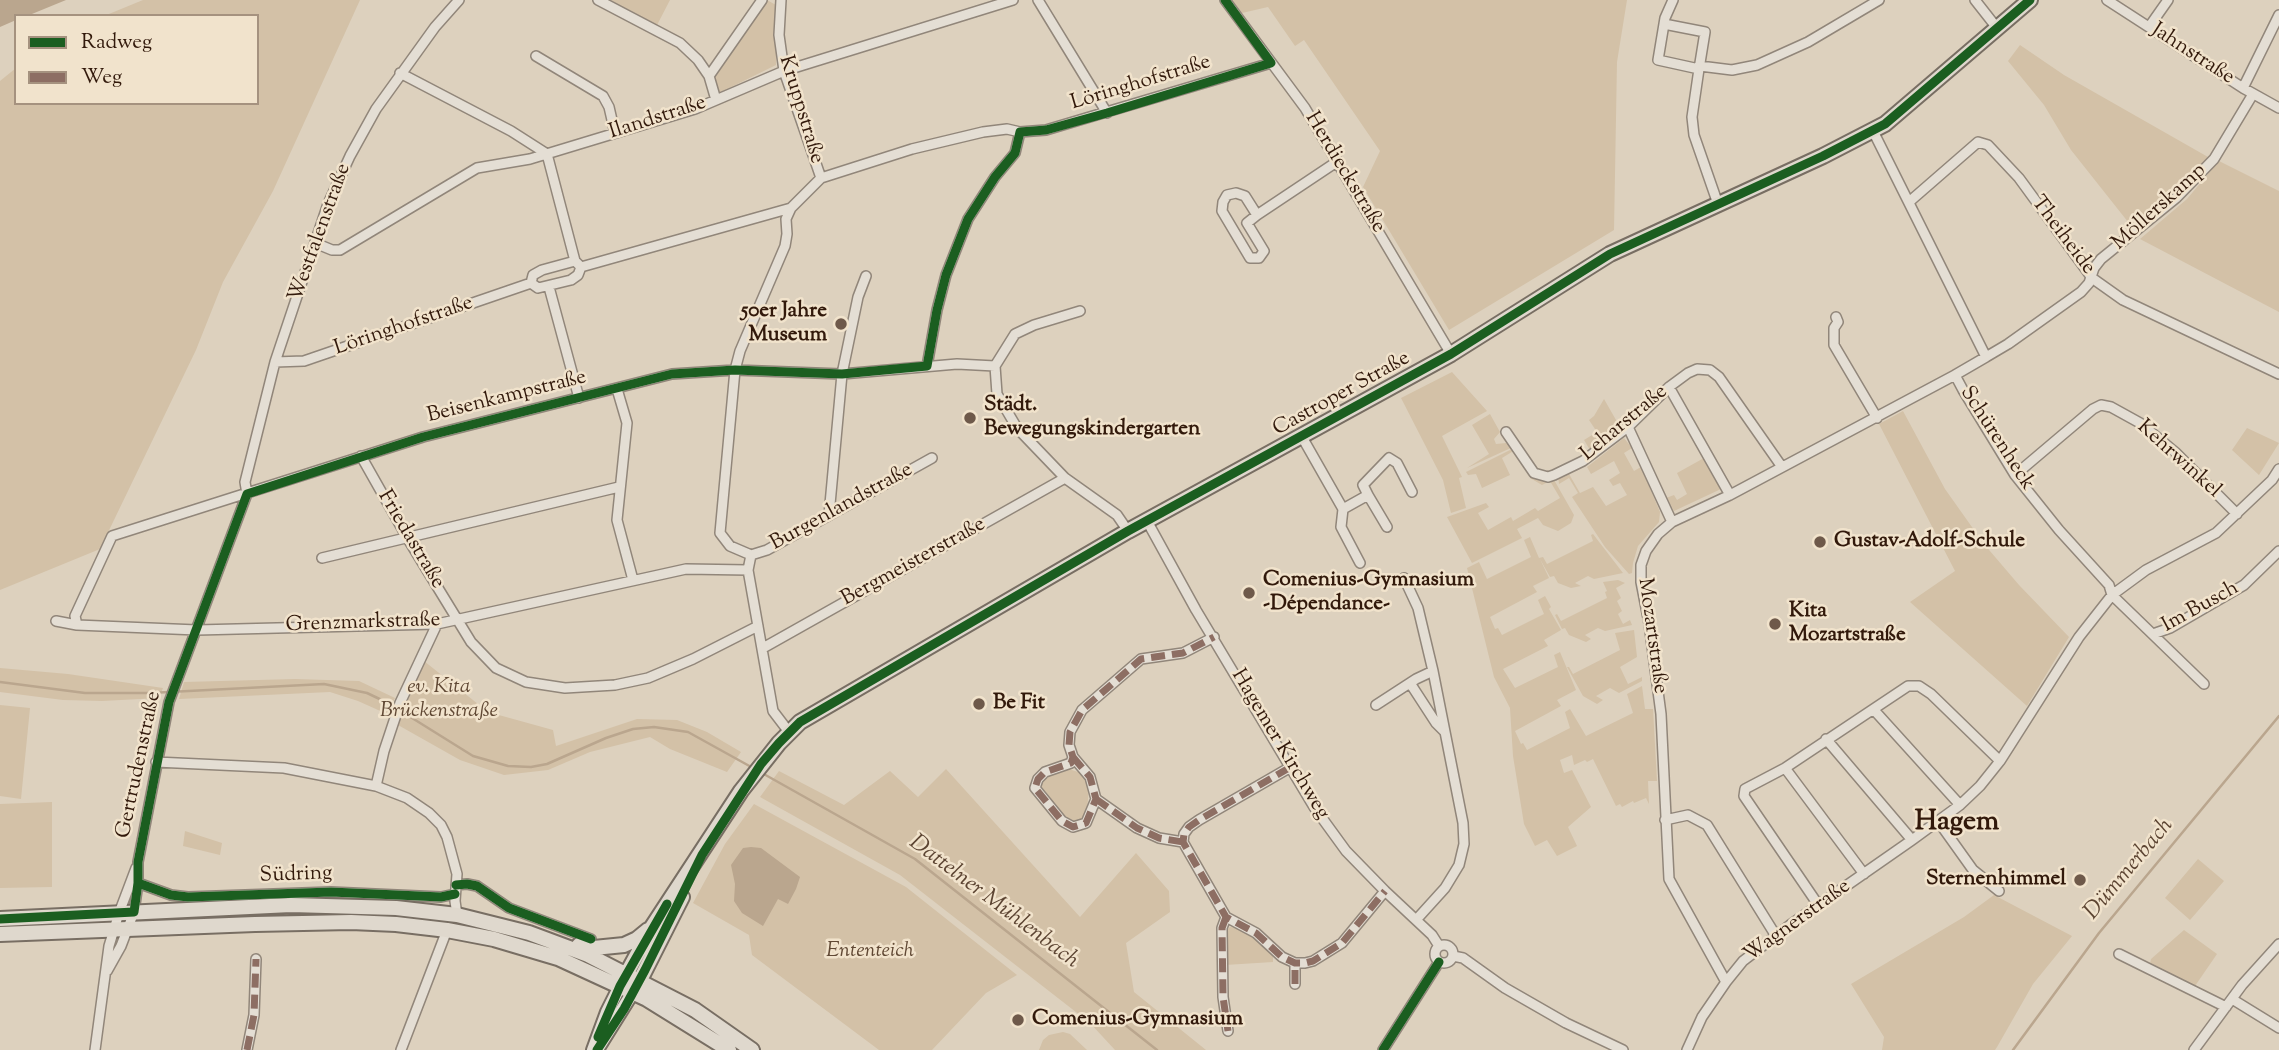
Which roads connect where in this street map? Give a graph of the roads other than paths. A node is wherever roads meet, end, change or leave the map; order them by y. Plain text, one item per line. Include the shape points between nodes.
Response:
1 (459, 0) edge
2 (598, 0) edge
3 (762, 0) edge
4 (781, 0) edge
5 (1013, 0) edge
6 (1038, 0) edge
7 (1225, 0) edge
8 (1673, 0) edge
9 (1878, 0) edge
10 (1975, 0) edge
11 (2030, 0) edge
12 (2107, 0) edge
13 (2168, 0) edge
14 (2279, 15) edge
15 (1664, 24) junction
16 (2149, 27) junction
17 (1997, 28) junction
18 (536, 56) dead end
19 (1271, 62) junction
20 (1700, 67) junction
21 (785, 71) junction
22 (400, 73) junction
23 (709, 76) junction
24 (2243, 88) junction
25 (2253, 94) junction
26 (716, 100) junction
27 (2279, 108) edge
28 (1107, 113) junction
29 (1873, 131) junction
30 (1020, 132) junction
31 (615, 133) junction
32 (547, 154) junction
33 (1338, 161) junction
34 (821, 178) junction
35 (1909, 202) junction
36 (1718, 204) junction
37 (791, 208) junction
38 (1257, 215) junction
39 (314, 243) junction
40 (578, 264) junction
41 (866, 276) dead end
42 (2092, 278) junction
43 (531, 283) junction
44 (550, 287) junction
45 (1080, 311) dead end
46 (1836, 317) dead end
47 (1451, 354) junction
48 (1986, 357) junction
49 (275, 362) junction
50 (927, 366) junction
51 (995, 366) junction
52 (735, 370) junction
53 (842, 374) junction
54 (2279, 374) edge
55 (1955, 375) junction
56 (1669, 387) junction
57 (617, 389) junction
58 (579, 398) junction
59 (1877, 418) junction
60 (1628, 426) junction
61 (1506, 432) dead end
62 (1302, 437) junction
63 (361, 456) junction
64 (932, 458) dead end
65 (1783, 467) junction
66 (2279, 469) edge
67 (2015, 475) junction
68 (1065, 478) junction
69 (2276, 482) edge
70 (619, 487) junction
71 (1412, 492) dead end
72 (247, 494) junction
73 (1368, 495) junction
74 (1730, 495) junction
75 (1343, 509) junction
76 (2237, 514) junction
77 (829, 515) junction
78 (1146, 521) junction
79 (1672, 522) junction
80 (1387, 527) dead end
81 (1128, 531) junction
82 (408, 539) junction
83 (2279, 551) edge
84 (751, 555) junction
85 (322, 558) dead end
86 (1360, 563) dead end
87 (748, 570) junction
88 (1404, 578) dead end
89 (633, 580) junction
90 (2112, 595) junction
91 (459, 619) junction
92 (56, 621) dead end
93 (437, 624) junction
94 (78, 625) junction
95 (758, 626) junction
96 (197, 630) junction
97 (2153, 634) junction
98 (1214, 637) junction
99 (763, 649) junction
100 (1433, 671) junction
101 (1410, 682) junction
102 (2204, 684) dead end
103 (1376, 705) dead end
104 (1874, 710) junction
105 (789, 732) junction
106 (1446, 733) junction
107 (1826, 739) junction
108 (1073, 757) junction
109 (2000, 761) junction
110 (156, 762) junction
111 (1289, 768) junction
112 (1785, 768) junction
113 (376, 786) junction
114 (1096, 799) junction
115 (1960, 805) junction
116 (1665, 820) junction
117 (1938, 821) junction
118 (1912, 840) junction
119 (1183, 842) junction
120 (702, 855) junction
121 (138, 862) junction
122 (1864, 874) junction
123 (138, 883) junction
124 (456, 890) junction
125 (1384, 891) junction
126 (1999, 891) dead end
127 (1819, 905) junction
128 (134, 912) junction
129 (119, 913) junction
130 (457, 915) junction
131 (1226, 917) junction
132 (0, 919) edge
133 (1416, 920) junction
134 (652, 927) junction
135 (120, 929) junction
136 (447, 930) junction
137 (0, 934) edge
138 (1776, 936) junction
139 (591, 939) dead end
140 (551, 940) junction
141 (2279, 944) edge
142 (1440, 946) junction
143 (2119, 954) dead end
144 (1453, 956) junction
145 (256, 959) dead end
146 (1439, 962) junction
147 (1295, 963) junction
148 (1726, 982) junction
149 (630, 983) junction
150 (1295, 984) dead end
151 (2229, 1003) junction
152 (2279, 1028) edge
153 (1228, 1031) dead end
154 (95, 1050) edge
155 (247, 1050) edge
156 (401, 1050) edge
157 (595, 1050) edge
158 (729, 1050) edge
159 (752, 1050) edge
160 (1383, 1050) edge
161 (1623, 1050) edge
162 (1686, 1050) edge
163 (2193, 1050) edge

1 - 22 street, Westfalenstraße
2 - 23 street via 680,43
3 - 23 street
4 - 21 street, Kruppstraße via 779,35
5 - 21 street, Ilandstraße
6 - 28 street
7 - 19 street, Herdieckstraße
8 - 15 street
9 - 20 street via 1808,42 1757,65 1732,70
10 - 17 street
11 - 17 main road, Castroper Straße
12 - 16 street, Jahnstraße
13 - 16 street
14 - 24 street
15 - 20 street via 1705,32
15 - 20 street via 1658,60
16 - 24 street, Jahnstraße
17 - 29 main road, Castroper Straße
18 - 31 street via 603,96
19 - 28 street, Löringhofstraße
19 - 33 street, Herdieckstraße
20 - 36 street via 1692,117 1694,135
21 - 26 street, Ilandstraße
21 - 34 street, Kruppstraße
22 - 32 street
22 - 39 street, Westfalenstraße via 350,156
23 - 26 street
24 - 25 street, Jahnstraße
25 - 27 street, Jahnstraße
25 - 42 street, Möllerskamp via 2214,159 2176,198 2101,259
26 - 31 street, Ilandstraße
28 - 30 street, Löringhofstraße via 1046,130
29 - 35 street, Schürenheck
29 - 36 main road, Castroper Straße
30 - 34 street, Löringhofstraße via 983,132
30 - 50 street via 1015,153 968,219 946,275
31 - 32 street, Ilandstraße
32 - 39 street, Ilandstraße via 477,168 340,250
32 - 40 street
33 - 38 street
33 - 47 street, Herdieckstraße
34 - 37 street, Löringhofstraße
35 - 42 street, Theiheide via 1978,142 1988,145 2019,178
35 - 48 street, Schürenheck
36 - 47 main road, Castroper Straße via 1610,254
37 - 40 street, Löringhofstraße
37 - 52 street via 785,246
38 - 38 street via 1247,223 1264,251 1259,258 1250,258 1222,211 1223,202 1237,192
39 - 49 street, Westfalenstraße
40 - 43 street, Löringhofstraße via 542,270 533,275
40 - 44 street, Löringhofstraße via 578,275
41 - 53 street
42 - 48 street, Möllerskamp via 2081,292
42 - 54 street, Theiheide via 2123,300
43 - 44 street via 538,289
43 - 49 street, Löringhofstraße via 304,361
44 - 58 street
45 - 51 street via 1015,334
46 - 59 street via 1834,345
47 - 62 main road, Castroper Straße
48 - 55 street, Schürenheck
49 - 72 street, Westfalenstraße via 244,482
50 - 51 street, Beisenkampstraße
50 - 53 street, Beisenkampstraße
51 - 68 street via 997,394 1017,428
52 - 53 street, Beisenkampstraße
52 - 57 street, Beisenkampstraße via 672,374
52 - 84 street via 720,533 730,546
53 - 77 street
55 - 59 street, Mozartstraße
55 - 67 street, Schürenheck
56 - 60 street, Leharstraße
56 - 65 street, Leharstraße via 1697,369 1720,377
56 - 74 street
57 - 58 street, Beisenkampstraße
57 - 70 street via 627,423
58 - 63 street, Beisenkampstraße
59 - 65 street, Mozartstraße
60 - 61 street, Leharstraße via 1583,461 1548,477 1534,473
60 - 79 street
62 - 75 street
62 - 78 main road, Castroper Straße
63 - 72 street, Beisenkampstraße
63 - 82 street, Friedastraße
64 - 77 street, Burgenlandstraße
65 - 74 street, Mozartstraße
66 - 69 street
67 - 76 street, Kehrwinkel via 2101,405 2140,423
67 - 90 street, Schürenheck via 2109,585
68 - 81 street via 1117,515
68 - 99 street, Bergmeisterstraße
69 - 76 street
70 - 82 street
70 - 89 street via 618,520
71 - 73 street via 1397,463 1389,458 1363,485
72 - 94 street, Beisenkampstraße via 112,536 75,616
72 - 96 street
73 - 75 street
73 - 80 street
74 - 79 street, Mozartstraße
75 - 86 street via 1341,527
76 - 90 street via 2216,533 2146,570
77 - 84 street, Burgenlandstraße
78 - 81 main road, Castroper Straße
78 - 98 street, Hagemer Kirchweg
79 - 116 street, Mozartstraße via 1658,534 1641,565 1661,714
81 - 105 main road, Castroper Straße
82 - 85 street
82 - 91 street, Friedastraße
83 - 97 street, Im Busch via 2244,585
84 - 87 street
87 - 89 street, Grenzmarkstraße via 686,569
87 - 95 street
88 - 100 street via 1418,608
89 - 91 street, Grenzmarkstraße
90 - 97 street, Im Busch
90 - 109 street, Wagnerstraße via 2064,659
91 - 93 street, Grenzmarkstraße
91 - 95 street, Friedastraße via 471,642 496,668 526,682 565,688 648,678
92 - 94 street, Grenzmarkstraße
93 - 96 street, Grenzmarkstraße
93 - 113 street via 400,702
94 - 96 street, Grenzmarkstraße
95 - 99 street
96 - 110 street, Gertrudenstraße via 169,702
97 - 102 street, Im Busch
98 - 108 street via 1183,653 1141,659 1074,721 1069,745
98 - 111 street, Hagemer Kirchweg
99 - 105 street via 774,711
100 - 101 street
100 - 106 street
101 - 103 street
101 - 106 street
104 - 107 street
104 - 109 street via 1908,686 1919,686
104 - 115 street
105 - 120 main road, Castroper Straße via 750,779
106 - 133 street via 1464,844 1460,864 1445,888
107 - 112 street
107 - 118 street
108 - 114 street via 1090,777
108 - 114 street via 1071,763 1045,772 1035,788 1062,821 1073,827 1086,823
109 - 115 street, Wagnerstraße
110 - 113 street via 284,768
110 - 121 street, Gertrudenstraße
111 - 119 street via 1189,827
111 - 125 street, Hagemer Kirchweg via 1346,851
112 - 122 street
112 - 127 street via 1745,789 1744,796
113 - 124 street via 418,804 441,825 453,850
114 - 119 street via 1137,828
115 - 117 street, Wagnerstraße
116 - 138 street via 1688,815 1707,825
116 - 148 street, Mozartstraße via 1670,885
117 - 118 street, Wagnerstraße
117 - 126 street via 1973,870
118 - 122 street, Wagnerstraße
119 - 131 street
120 - 134 main road, Castroper Straße
120 - 149 main road, Castroper Straße
121 - 123 street, Gertrudenstraße
121 - 129 street, Gertrudenstraße
122 - 127 street, Wagnerstraße
123 - 124 street, Südring via 188,897 331,892 441,897
123 - 128 street, Gertrudenstraße
124 - 130 street
124 - 139 street, Südring via 467,884 477,887 509,908
125 - 133 street, Hagemer Kirchweg
125 - 147 street via 1342,943 1313,961
127 - 138 street, Wagnerstraße
128 - 129 main road, Südring
128 - 130 main road, Südring via 291,905
128 - 135 street, Gertrudenstraße
129 - 132 main road, Südring
129 - 135 street, Gertrudenstraße
130 - 140 main road, Südring
131 - 147 street
131 - 153 street via 1222,928 1223,997
133 - 142 street, Hagemer Kirchweg
134 - 140 main road via 637,939 613,947
134 - 149 main road, Castroper Straße
135 - 136 main road, Südring via 351,922
135 - 137 main road, Südring
135 - 154 street, Gertrudenstraße via 107,971
136 - 149 main road, Südring via 494,939
136 - 156 street
138 - 148 street, Wagnerstraße via 1743,961
140 - 149 main road, Südring
141 - 151 street
142 - 144 street, Hagemer Kirchweg via 1450,947
142 - 146 street via 1435,954
143 - 151 street
144 - 146 street via 1448,963
144 - 161 street, Hagemer Kirchweg via 1566,1023
145 - 155 street via 254,1015
146 - 160 street
147 - 150 street
148 - 162 street, Wagnerstraße
149 - 157 main road, Castroper Straße
149 - 158 main road, Südring
149 - 159 main road, Südring via 695,1010
151 - 152 street
151 - 163 street

